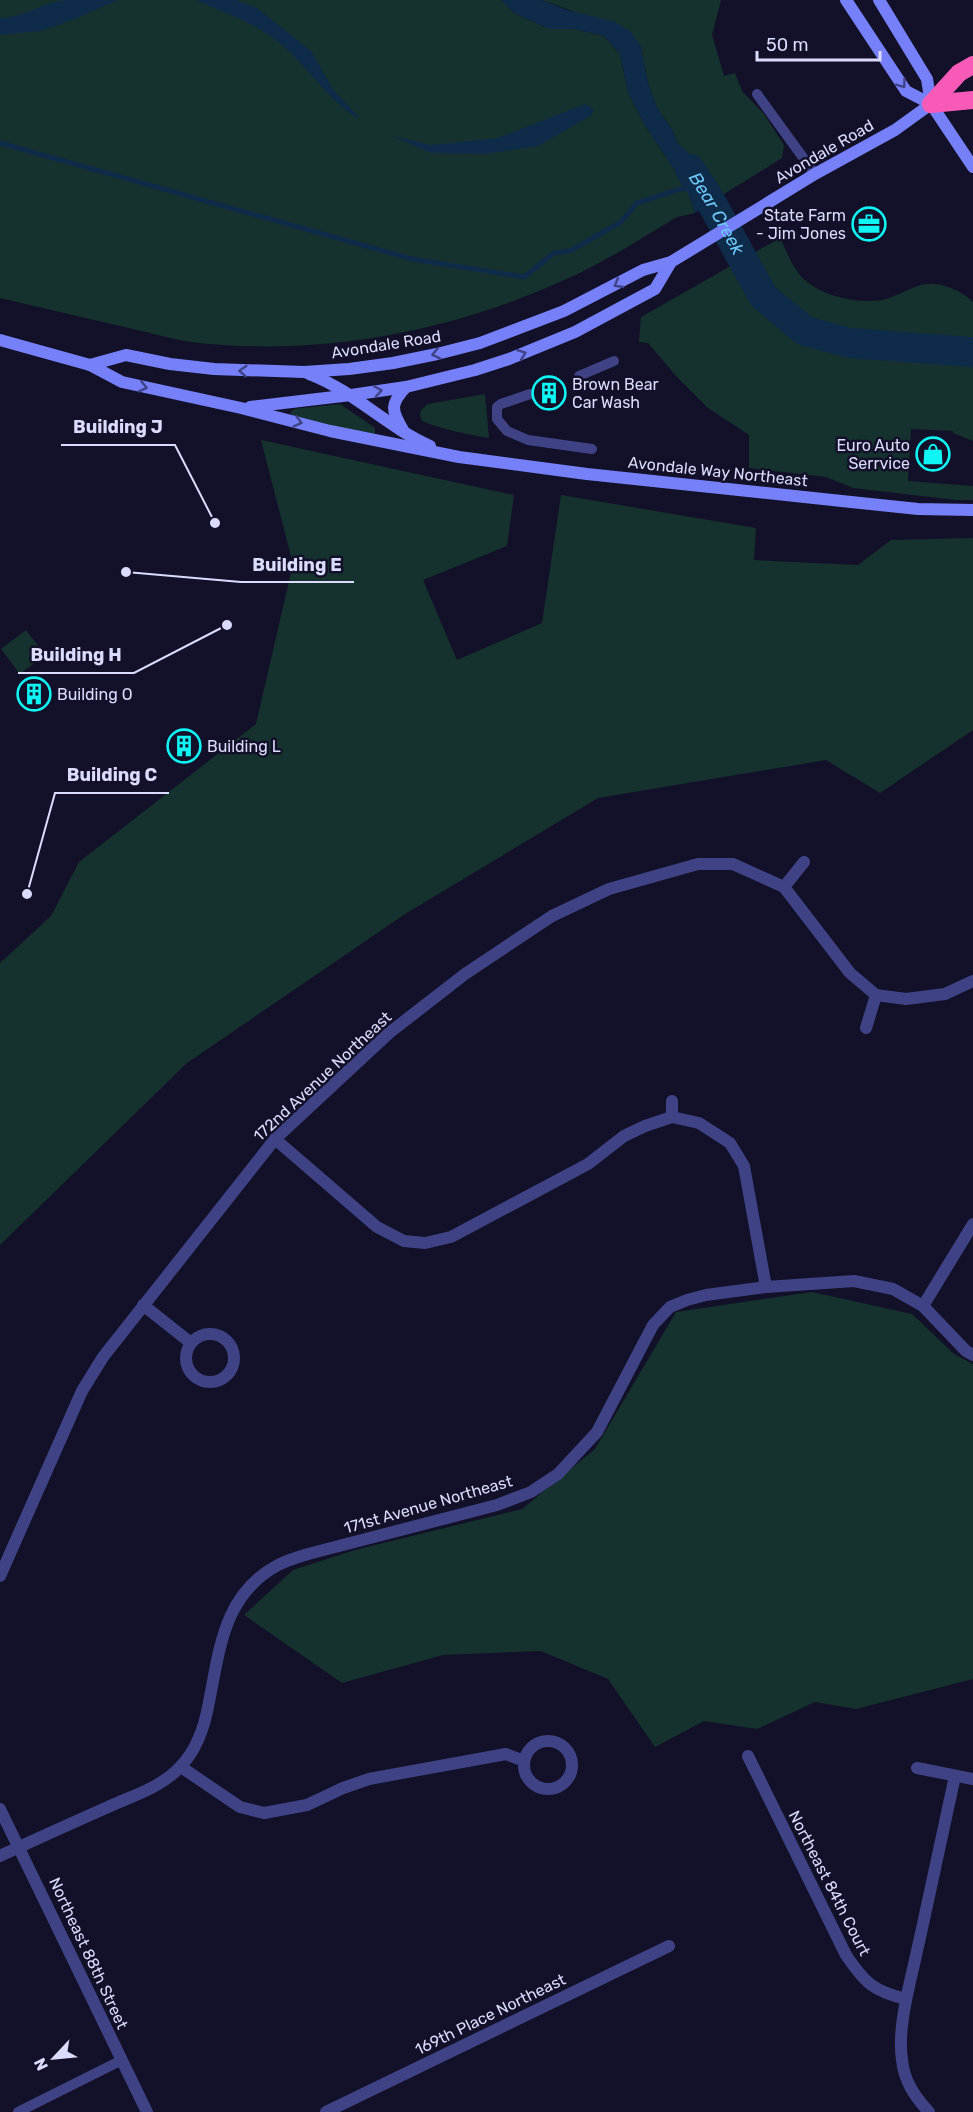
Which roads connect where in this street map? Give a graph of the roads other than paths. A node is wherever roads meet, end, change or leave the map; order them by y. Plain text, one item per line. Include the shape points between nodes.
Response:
1 (846, 0) edge
2 (879, 0) edge
3 (973, 65) edge
4 (757, 94) dead end
5 (973, 100) edge
6 (931, 104) junction
7 (973, 167) edge
8 (815, 174) junction
9 (671, 262) junction
10 (0, 340) edge
11 (615, 361) dead end
12 (90, 364) junction
13 (304, 372) junction
14 (579, 376) dead end
15 (406, 387) junction
16 (530, 394) dead end
17 (351, 395) junction
18 (242, 408) junction
19 (404, 433) junction
20 (593, 446) dead end
21 (459, 457) junction
22 (973, 510) edge
23 (804, 862) dead end
24 (784, 887) junction
25 (973, 981) edge
26 (876, 995) junction
27 (866, 1028) dead end
28 (672, 1101) dead end
29 (672, 1117) junction
30 (275, 1139) junction
31 (973, 1224) edge
32 (766, 1287) junction
33 (143, 1305) junction
34 (922, 1306) junction
35 (191, 1344) junction
36 (973, 1355) edge
37 (0, 1576) edge
38 (748, 1756) dead end
39 (524, 1761) junction
40 (181, 1767) junction
41 (917, 1768) dead end
42 (955, 1776) junction
43 (973, 1779) edge
44 (0, 1809) edge
45 (20, 1846) junction
46 (0, 1856) edge
47 (669, 1946) dead end
48 (906, 2000) junction
49 (122, 2060) junction
50 (18, 2112) edge
51 (147, 2112) edge
52 (326, 2112) edge
53 (929, 2112) edge

1 -> 6 main road via 906,91
2 - 6 main road via 927,79
3 - 6 highway via 959,73
4 - 8 lane
5 - 6 highway
6 - 7 main road
6 - 8 main road, Avondale Road via 895,130
8 - 9 main road, Avondale Road
9 -> 13 main road, Avondale Road via 643,270 564,311 480,343 393,363
15 -> 9 main road, Avondale Road via 498,363 575,332 655,289
10 - 12 main road
11 - 14 lane
13 -> 12 main road, Avondale Road via 214,369 126,355
12 -> 18 main road, Avondale Way Northeast via 122,382
13 - 17 main road, Avondale Way Northeast
17 -> 15 main road, Avondale Road
15 - 19 main road via 397,396 393,411
16 - 20 lane via 497,407 501,423
17 - 18 main road, Avondale Road
17 - 19 main road, Avondale Way Northeast
18 -> 21 main road, Avondale Way Northeast via 330,431
19 - 21 main road, Avondale Way Northeast
21 - 22 main road, Avondale Way Northeast via 841,501
23 - 24 street
24 - 26 street, 172nd Avenue Northeast via 850,973
24 - 30 street, 172nd Avenue Northeast via 733,864 698,864 609,889 552,916 465,974 389,1033
25 - 26 street via 945,994 906,999
26 - 27 street
28 - 29 street
29 - 30 street via 624,1136 588,1164 451,1237 425,1243 404,1241 377,1227
29 - 32 street via 699,1123 730,1143 744,1166
30 - 33 street, 172nd Avenue Northeast
31 - 34 street
32 - 34 street, 171st Avenue Northeast via 854,1281 893,1289
32 - 40 street, 171st Avenue Northeast via 706,1295 670,1307 653,1325 597,1432 558,1474 531,1492 497,1505 308,1554 280,1563 257,1578 227,1620 205,1726
33 - 35 street
33 - 37 street, 172nd Avenue Northeast via 82,1391
34 - 36 street, 171st Avenue Northeast
35 - 35 street via 185,1362 193,1376 215,1382 229,1374 234,1358 223,1338 208,1334
38 - 48 street, Northeast 84th Court via 858,1974 874,1989
39 - 39 street via 526,1776 538,1787 554,1789 571,1773 571,1757 554,1742 532,1747
39 - 40 street via 506,1754 369,1779 307,1805 264,1813 240,1807
40 - 45 street, 171st Avenue Northeast via 147,1789
41 - 42 street
42 - 43 street
42 - 48 street
44 - 45 street, Northeast 88th Street
45 - 46 street, 171st Avenue Northeast
45 - 49 street, Northeast 88th Street
47 - 52 street, 169th Place Northeast
48 - 53 street via 901,2060 914,2095
49 - 50 lane
49 - 51 street, Northeast 88th Street

